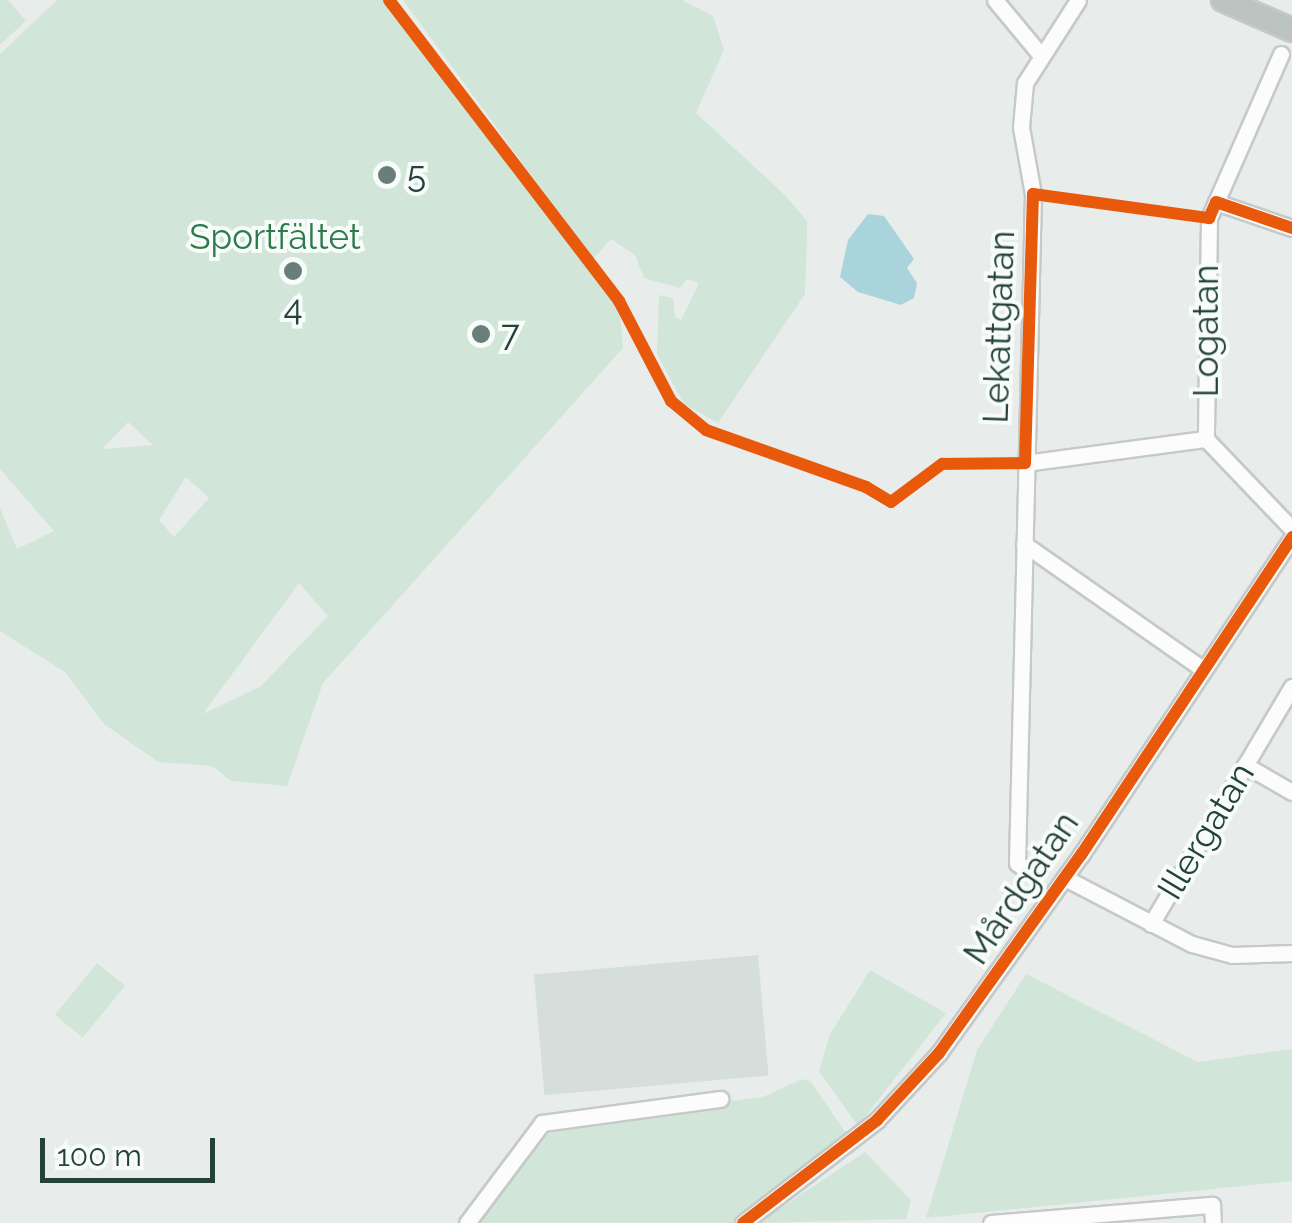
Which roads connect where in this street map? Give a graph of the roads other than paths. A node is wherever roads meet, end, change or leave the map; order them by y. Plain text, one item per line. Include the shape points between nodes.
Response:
1 (995, 0) edge
2 (1078, 0) edge
3 (1223, 0) edge
4 (1263, 0) edge
5 (1292, 13) edge
6 (1292, 30) edge
7 (1040, 53) junction
8 (1280, 54) dead end
9 (1216, 202) junction
10 (1292, 228) edge
11 (1206, 439) junction
12 (1026, 463) junction
13 (1292, 528) edge
14 (1292, 537) edge
15 (1024, 544) junction
16 (1201, 668) junction
17 (1292, 687) edge
18 (1245, 765) junction
19 (1292, 792) edge
20 (1025, 868) dead end
21 (1065, 878) junction
22 (1152, 924) junction
23 (1292, 953) edge
24 (720, 1099) dead end
25 (1091, 1218) edge
26 (467, 1223) edge
27 (743, 1223) edge
28 (991, 1223) edge
29 (1214, 1223) edge

1 - 7 street
2 - 7 street, Lekattgatan
3 - 6 highway
4 - 5 highway
7 - 12 street, Lekattgatan via 1026,83 1020,127 1033,194
8 - 9 street, Logatan
9 - 10 street
9 - 11 street, Logatan via 1208,218 1203,301
11 - 12 street
11 - 13 street, Logatan
12 - 15 street, Lekattgatan
14 - 16 street, Mårdgatan
15 - 16 street
15 - 20 street, Lekattgatan via 1016,864
16 - 21 street, Mårdgatan
17 - 18 street, Illergatan
18 - 19 street
18 - 22 street, Illergatan
21 - 22 street
21 - 27 street, Mårdgatan via 984,995 877,1120
22 - 23 street via 1232,955
24 - 26 street via 542,1123
25 - 28 street
25 - 29 street via 1212,1204

